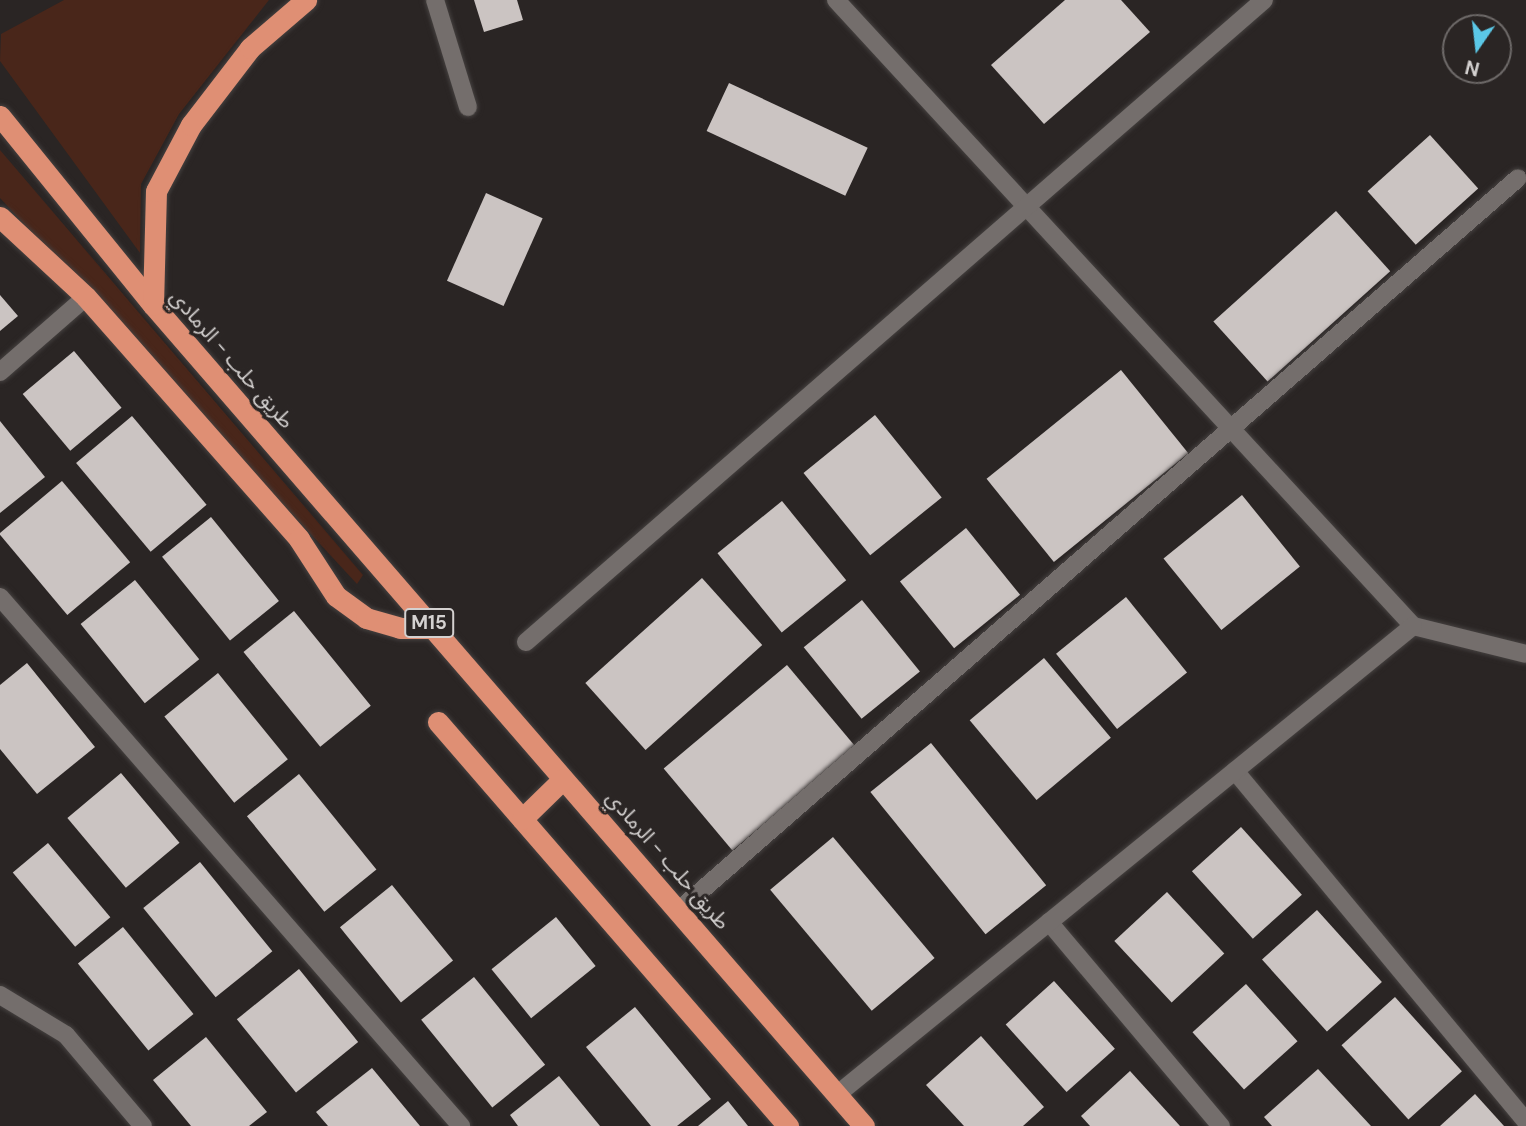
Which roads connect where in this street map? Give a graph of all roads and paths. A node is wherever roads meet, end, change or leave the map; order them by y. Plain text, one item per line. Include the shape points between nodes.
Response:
1 (306, 0) edge
2 (435, 0) edge
3 (836, 0) edge
4 (1264, 0) edge
5 (468, 107) dead end
6 (0, 116) edge
7 (1518, 178) dead end
8 (1024, 204) junction
9 (0, 217) edge
10 (86, 297) junction
11 (153, 305) junction
12 (0, 372) edge
13 (1232, 428) junction
14 (0, 597) edge
15 (1413, 625) junction
16 (433, 628) junction
17 (526, 642) dead end
18 (1526, 654) edge
19 (438, 722) dead end
20 (1235, 771) junction
21 (563, 779) junction
22 (522, 819) junction
23 (679, 910) junction
24 (1049, 922) junction
25 (0, 995) edge
26 (839, 1093) junction
27 (1526, 1122) edge
28 (143, 1126) edge
29 (461, 1126) edge
30 (788, 1126) edge
31 (864, 1126) edge
32 (1221, 1126) edge

1 - 11 highway via 250,48 191,125 156,191
2 - 5 street
3 - 8 street
4 - 8 street
6 - 11 highway, طريق حلب - الرمادي / M15
7 - 13 street
8 - 13 street
8 - 17 street
9 - 10 highway, M15
10 - 12 street
10 - 16 highway, M15 via 299,539 336,596 366,618 400,628
11 - 16 highway, طريق حلب - الرمادي / M15
13 - 15 street
13 - 23 street
14 - 29 street
15 - 18 street
15 - 20 street
16 - 21 highway, طريق حلب - الرمادي / M15
19 - 22 highway
20 - 24 street
20 - 27 street
21 - 22 highway
21 - 23 highway, طريق حلب - الرمادي / M15
22 - 30 highway
23 - 26 highway, طريق حلب - الرمادي / M15
24 - 26 street
24 - 32 street
25 - 28 street via 66,1035
26 - 31 highway, طريق حلب - الرمادي / M15

